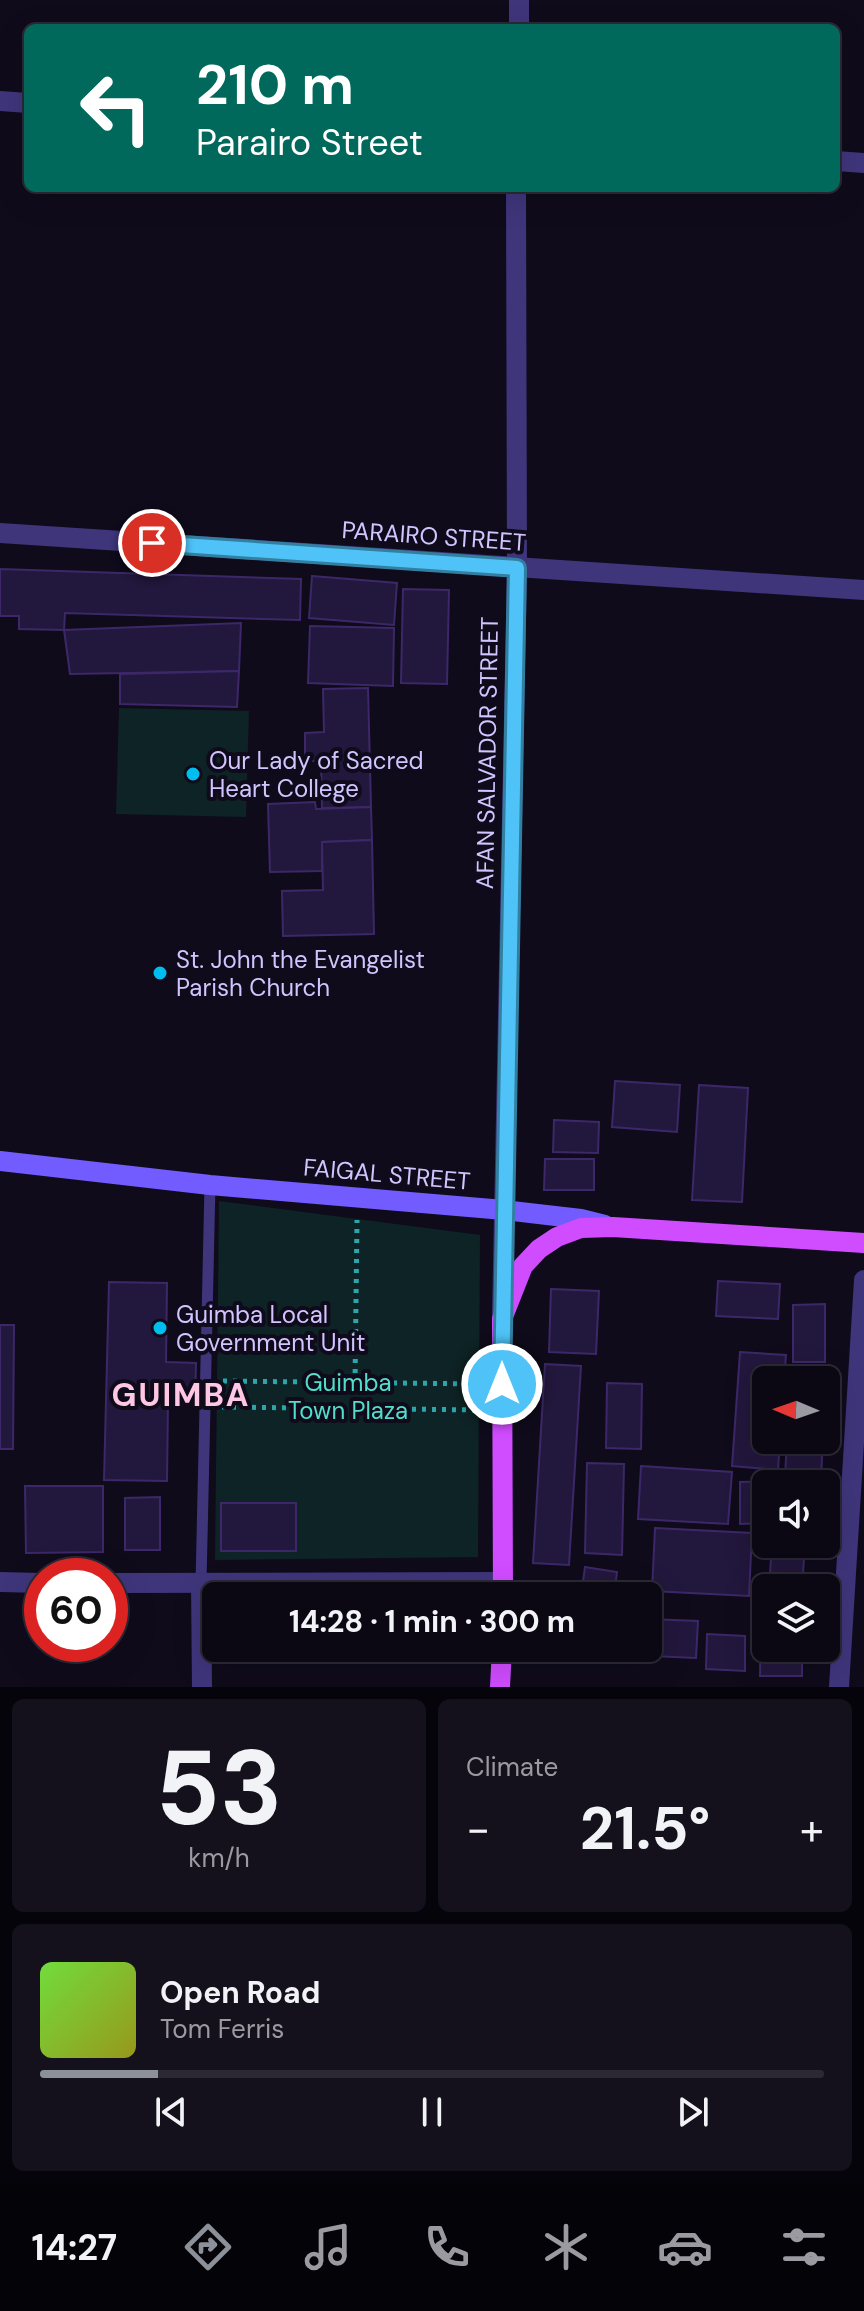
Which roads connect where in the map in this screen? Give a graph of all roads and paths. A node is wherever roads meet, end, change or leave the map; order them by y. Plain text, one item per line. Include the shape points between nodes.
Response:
1 (519, 0) edge
2 (519, 24) edge
3 (0, 101) edge
4 (24, 103) edge
5 (840, 161) edge
6 (864, 163) edge
7 (516, 192) edge
8 (0, 533) edge
9 (517, 568) junction
10 (864, 590) edge
11 (0, 1161) edge
12 (210, 1185) junction
13 (357, 1197) junction
14 (504, 1210) junction
15 (613, 1227) junction
16 (864, 1243) edge
17 (864, 1280) edge
18 (502, 1319) junction
19 (206, 1380) junction
20 (355, 1383) junction
21 (502, 1384) junction
22 (205, 1406) junction
23 (502, 1411) junction
24 (0, 1582) edge
25 (503, 1582) edge
26 (24, 1583) edge
27 (128, 1583) edge
28 (201, 1583) junction
29 (501, 1662) edge
30 (202, 1687) edge
31 (500, 1687) edge
32 (839, 1687) edge

1 - 2 street
3 - 4 street
5 - 6 street
7 - 9 street, AFAN SALVADOR STREET
8 - 9 street, PARAIRO STREET
9 - 10 street, PARAIRO STREET
9 - 14 street, AFAN SALVADOR STREET
11 - 12 main road, FAIGAL STREET
12 - 13 main road, FAIGAL STREET
12 - 19 lane
13 - 14 main road, FAIGAL STREET
13 - 20 path
14 - 15 main road, FAIGAL STREET
14 - 18 street, AFAN SALVADOR STREET
15 - 16 main road, FAIGAL STREET
15 - 18 main road, AFAN SALVADOR STREET via 581,1228 539,1249 523,1266
17 - 32 street
18 - 21 main road, AFAN SALVADOR STREET
19 - 20 path
19 - 22 lane
20 - 21 path
21 - 23 main road, AFAN SALVADOR STREET
22 - 23 path
22 - 28 lane
23 - 25 main road, AFAN SALVADOR STREET
24 - 26 street
27 - 28 street
28 - 30 street
29 - 31 main road

